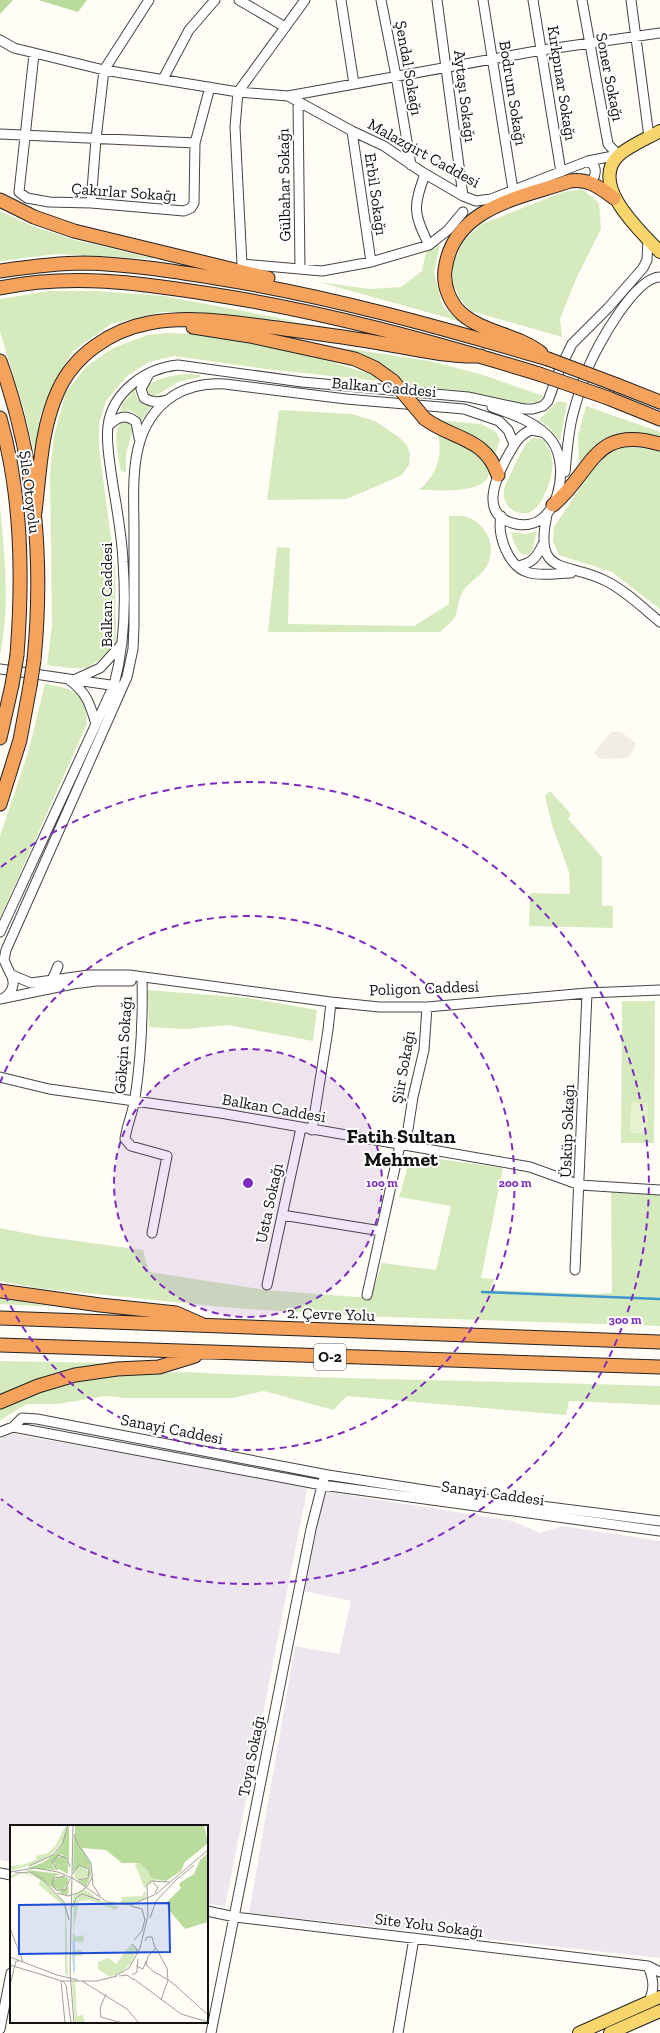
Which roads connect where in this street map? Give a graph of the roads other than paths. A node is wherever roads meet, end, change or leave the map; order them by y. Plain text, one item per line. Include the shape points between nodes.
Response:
1 (149, 0) edge
2 (215, 0) edge
3 (239, 0) edge
4 (305, 0) edge
5 (341, 0) edge
6 (381, 0) edge
7 (438, 0) edge
8 (483, 0) edge
9 (533, 0) edge
10 (582, 0) edge
11 (631, 0) edge
12 (285, 26) junction
13 (660, 33) edge
14 (637, 37) junction
15 (0, 40) edge
16 (588, 43) junction
17 (542, 50) junction
18 (34, 54) junction
19 (492, 60) junction
20 (447, 68) junction
21 (104, 70) junction
22 (396, 76) junction
23 (163, 79) junction
24 (354, 84) junction
25 (210, 86) junction
26 (238, 92) junction
27 (288, 96) junction
28 (298, 101) junction
29 (352, 131) junction
30 (660, 131) edge
31 (0, 134) edge
32 (26, 135) junction
33 (649, 137) junction
34 (96, 139) junction
35 (195, 143) junction
36 (618, 155) junction
37 (588, 161) junction
38 (411, 165) junction
39 (561, 172) junction
40 (425, 174) junction
41 (589, 181) junction
42 (513, 190) junction
43 (463, 196) junction
44 (614, 198) junction
45 (0, 200) edge
46 (91, 203) junction
47 (463, 212) dead end
48 (648, 239) junction
49 (429, 245) junction
50 (660, 252) edge
51 (371, 262) junction
52 (300, 269) junction
53 (0, 271) edge
54 (660, 277) edge
55 (0, 288) edge
56 (316, 296) junction
57 (166, 321) junction
58 (481, 356) junction
59 (548, 359) junction
60 (0, 361) edge
61 (151, 371) junction
62 (468, 397) junction
63 (169, 399) junction
64 (660, 402) edge
65 (0, 418) edge
66 (660, 419) edge
67 (108, 426) junction
68 (542, 432) junction
69 (139, 443) junction
70 (514, 444) junction
71 (660, 444) edge
72 (498, 475) junction
73 (559, 486) junction
74 (550, 510) junction
75 (35, 512) junction
76 (501, 516) junction
77 (543, 544) junction
78 (517, 566) junction
79 (585, 574) junction
80 (660, 622) edge
81 (123, 643) junction
82 (0, 669) edge
83 (71, 679) junction
84 (114, 685) junction
85 (124, 687) junction
86 (96, 724) junction
87 (0, 738) edge
88 (0, 804) edge
89 (0, 932) edge
90 (0, 966) edge
91 (58, 966) dead end
92 (10, 973) junction
93 (142, 978) junction
94 (52, 980) junction
95 (660, 990) edge
96 (587, 993) junction
97 (0, 999) edge
98 (331, 1002) junction
99 (427, 1007) junction
100 (0, 1077) edge
101 (134, 1101) junction
102 (301, 1128) junction
103 (312, 1130) junction
104 (400, 1146) junction
105 (580, 1185) junction
106 (660, 1190) edge
107 (282, 1214) junction
108 (381, 1231) junction
109 (152, 1233) dead end
110 (575, 1270) dead end
111 (267, 1285) dead end
112 (0, 1291) edge
113 (367, 1295) dead end
114 (0, 1318) edge
115 (207, 1327) junction
116 (660, 1342) edge
117 (0, 1345) edge
118 (204, 1353) junction
119 (660, 1367) edge
120 (0, 1402) edge
121 (13, 1426) junction
122 (0, 1432) edge
123 (328, 1475) junction
124 (322, 1484) junction
125 (660, 1521) edge
126 (660, 1531) edge
127 (0, 1873) edge
128 (10, 1875) edge
129 (208, 1911) edge
130 (235, 1916) junction
131 (414, 1938) junction
132 (648, 1966) junction
133 (660, 1972) edge
134 (10, 1979) edge
135 (660, 1997) edge
136 (648, 2003) junction
137 (660, 2011) edge
138 (0, 2029) edge
139 (211, 2033) edge
140 (398, 2033) edge
141 (579, 2033) edge
142 (610, 2033) edge

1 - 21 street
2 - 23 street via 189,30
3 - 12 street
4 - 12 street
5 - 24 street
6 - 22 street, Şendal Sokağı
7 - 20 street, Aytaşı Sokağı
8 - 19 street, Bodrum Sokağı
9 - 17 street, Kırkpınar Sokağı
10 - 16 street, Soner Sokağı
11 - 14 street
12 - 26 street
13 - 14 street
14 - 16 street
14 - 33 street
15 - 18 street via 14,48
16 - 17 street
16 - 36 street, Soner Sokağı via 608,144
17 - 19 street
17 - 39 street, Kırkpınar Sokağı
18 - 21 street
18 - 32 street
19 - 20 street
19 - 42 street, Bodrum Sokağı
20 - 22 street
20 - 43 street, Aytaşı Sokağı
21 - 23 street
21 - 34 street
22 - 24 street
22 - 38 street, Şendal Sokağı
23 - 25 street
24 - 27 street
25 - 26 street
25 - 35 street, Çakırlar Sokağı
26 - 27 street
26 - 52 street via 235,127 242,264
27 - 28 street, Malazgirt Caddesi
28 - 29 street, Malazgirt Caddesi
28 - 52 street, Gülbahar Sokağı
29 - 38 street, Malazgirt Caddesi via 384,146
29 - 51 street, Erbil Sokağı
30 - 33 main road, Malazgirt Caddesi
31 - 32 street
32 - 34 street
32 - 46 street, Çakırlar Sokağı via 20,192 27,198 49,202
33 - 36 main road, Malazgirt Caddesi
34 - 35 street
34 - 46 street
35 - 46 street, Çakırlar Sokağı via 194,203 191,208 184,211
36 - 37 street, Malazgirt Caddesi
36 - 44 main road via 609,172
37 - 39 street, Malazgirt Caddesi
37 - 41 street via 596,170 593,179
38 - 40 street, Malazgirt Caddesi
39 - 42 street, Malazgirt Caddesi
40 - 43 street, Malazgirt Caddesi
40 - 49 street via 416,203 416,218
41 - 44 highway
41 - 59 highway via 570,181 481,213 458,234 446,259 445,284 454,306 462,314 480,325 518,339
42 - 43 street, Malazgirt Caddesi via 484,201
44 - 48 main road
45 - 56 highway via 34,217 74,231 273,280
47 - 49 street via 448,230
48 - 50 main road
48 - 62 street via 647,260 643,268 572,344 548,401 542,406 529,409
49 - 51 street
51 - 52 street via 322,271
53 - 56 highway via 62,264 131,266
54 - 73 street via 652,278 638,290 597,349 572,416 565,474
55 - 58 highway via 38,282 86,279 158,285 288,307 376,327
56 - 59 highway via 450,330
57 - 58 highway via 230,322 378,342 440,355
57 - 72 highway, bridge via 355,358 375,368 393,382 425,419 444,431 480,447 492,461
57 - 75 highway via 148,323 112,335 94,346 76,363 59,389 50,413
58 - 66 highway, bridge via 608,398
59 - 64 highway, bridge
60 - 75 highway, Şile Otoyolu via 26,458
61 - 62 street via 178,365 302,382
61 - 63 street via 141,388 144,398 150,402
61 - 67 street, Balkan Caddesi via 118,400
62 - 68 street via 521,418
63 - 69 street via 149,420
63 - 70 street, Balkan Caddesi via 191,387 213,383 464,410 499,421 508,430
65 - 87 highway, Şile Otoyolu, bridge via 11,465 18,519 20,598 17,655
67 - 69 street via 116,419 131,417 136,422
67 - 81 street, Balkan Caddesi via 108,448 123,561
68 - 70 street via 525,432
68 - 73 street via 548,436 557,450 560,461
69 - 85 street, Balkan Caddesi via 134,464 134,626 131,659
70 - 72 street
71 - 74 highway via 634,439 624,440 598,451
72 - 76 street via 492,495 493,503
73 - 74 street
74 - 76 street via 540,520 524,524 515,524
74 - 77 street via 543,533
75 - 88 highway, Şile Otoyolu, bridge via 39,570 34,660 20,740
76 - 78 street via 499,527 504,546
77 - 78 street via 534,560
77 - 79 street via 552,561
78 - 79 street via 531,573
79 - 80 street via 614,585
81 - 83 street via 100,668
81 - 84 street, Balkan Caddesi
82 - 83 street
83 - 84 street
83 - 86 street via 87,696
84 - 85 street
84 - 86 street, Balkan Caddesi
85 - 92 street, Balkan Caddesi via 6,950 4,960
86 - 89 street, Balkan Caddesi
90 - 92 street
91 - 94 street
92 - 94 street via 31,982
92 - 97 street via 13,987
93 - 94 street via 103,974
93 - 97 street via 73,984
93 - 98 street, Poligon Caddesi
93 - 101 street, Gökçin Sokağı via 142,1028
95 - 96 street, Poligon Caddesi
96 - 99 street, Poligon Caddesi
96 - 105 street, Üsküp Sokağı
98 - 99 street, Poligon Caddesi via 379,1007
98 - 103 street
99 - 104 street, Şiir Sokağı via 424,1050 408,1128
100 - 101 street, Balkan Caddesi via 49,1089
101 - 102 street, Balkan Caddesi
101 - 109 street, Gökçin Sokağı via 132,1114 126,1124 125,1139 131,1146 167,1156
102 - 103 street, Balkan Caddesi
102 - 107 street, Usta Sokağı
103 - 104 street, Balkan Caddesi
104 - 105 street, Balkan Caddesi via 530,1167
104 - 108 street, Şiir Sokağı
105 - 106 street, Balkan Caddesi
105 - 110 street, Üsküp Sokağı
107 - 108 street
107 - 111 street, Usta Sokağı
108 - 113 street, Şiir Sokağı
112 - 115 highway via 176,1313
114 - 115 highway, 2. Çevre Yolu / O-2
115 - 116 highway, 2. Çevre Yolu / O-2
117 - 118 highway, O-2
118 - 119 highway, O-2
118 - 120 highway via 159,1367 75,1376 38,1386
121 - 122 street, Sanayi Caddesi
121 - 123 street, Sanayi Caddesi via 22,1418 36,1419
121 - 124 street, Sanayi Caddesi
123 - 124 street
123 - 125 street, Sanayi Caddesi via 470,1497
124 - 126 street, Sanayi Caddesi
124 - 130 street, Toya Sokağı
127 - 128 street
129 - 130 street, Site Yolu Sokağı
130 - 131 street, Site Yolu Sokağı
130 - 139 street, Toya Sokağı
131 - 132 street, Site Yolu Sokağı
131 - 140 street
132 - 133 street, Site Yolu Sokağı
132 - 136 street via 654,1984
134 - 138 street
135 - 136 main road
136 - 141 main road
137 - 142 main road

